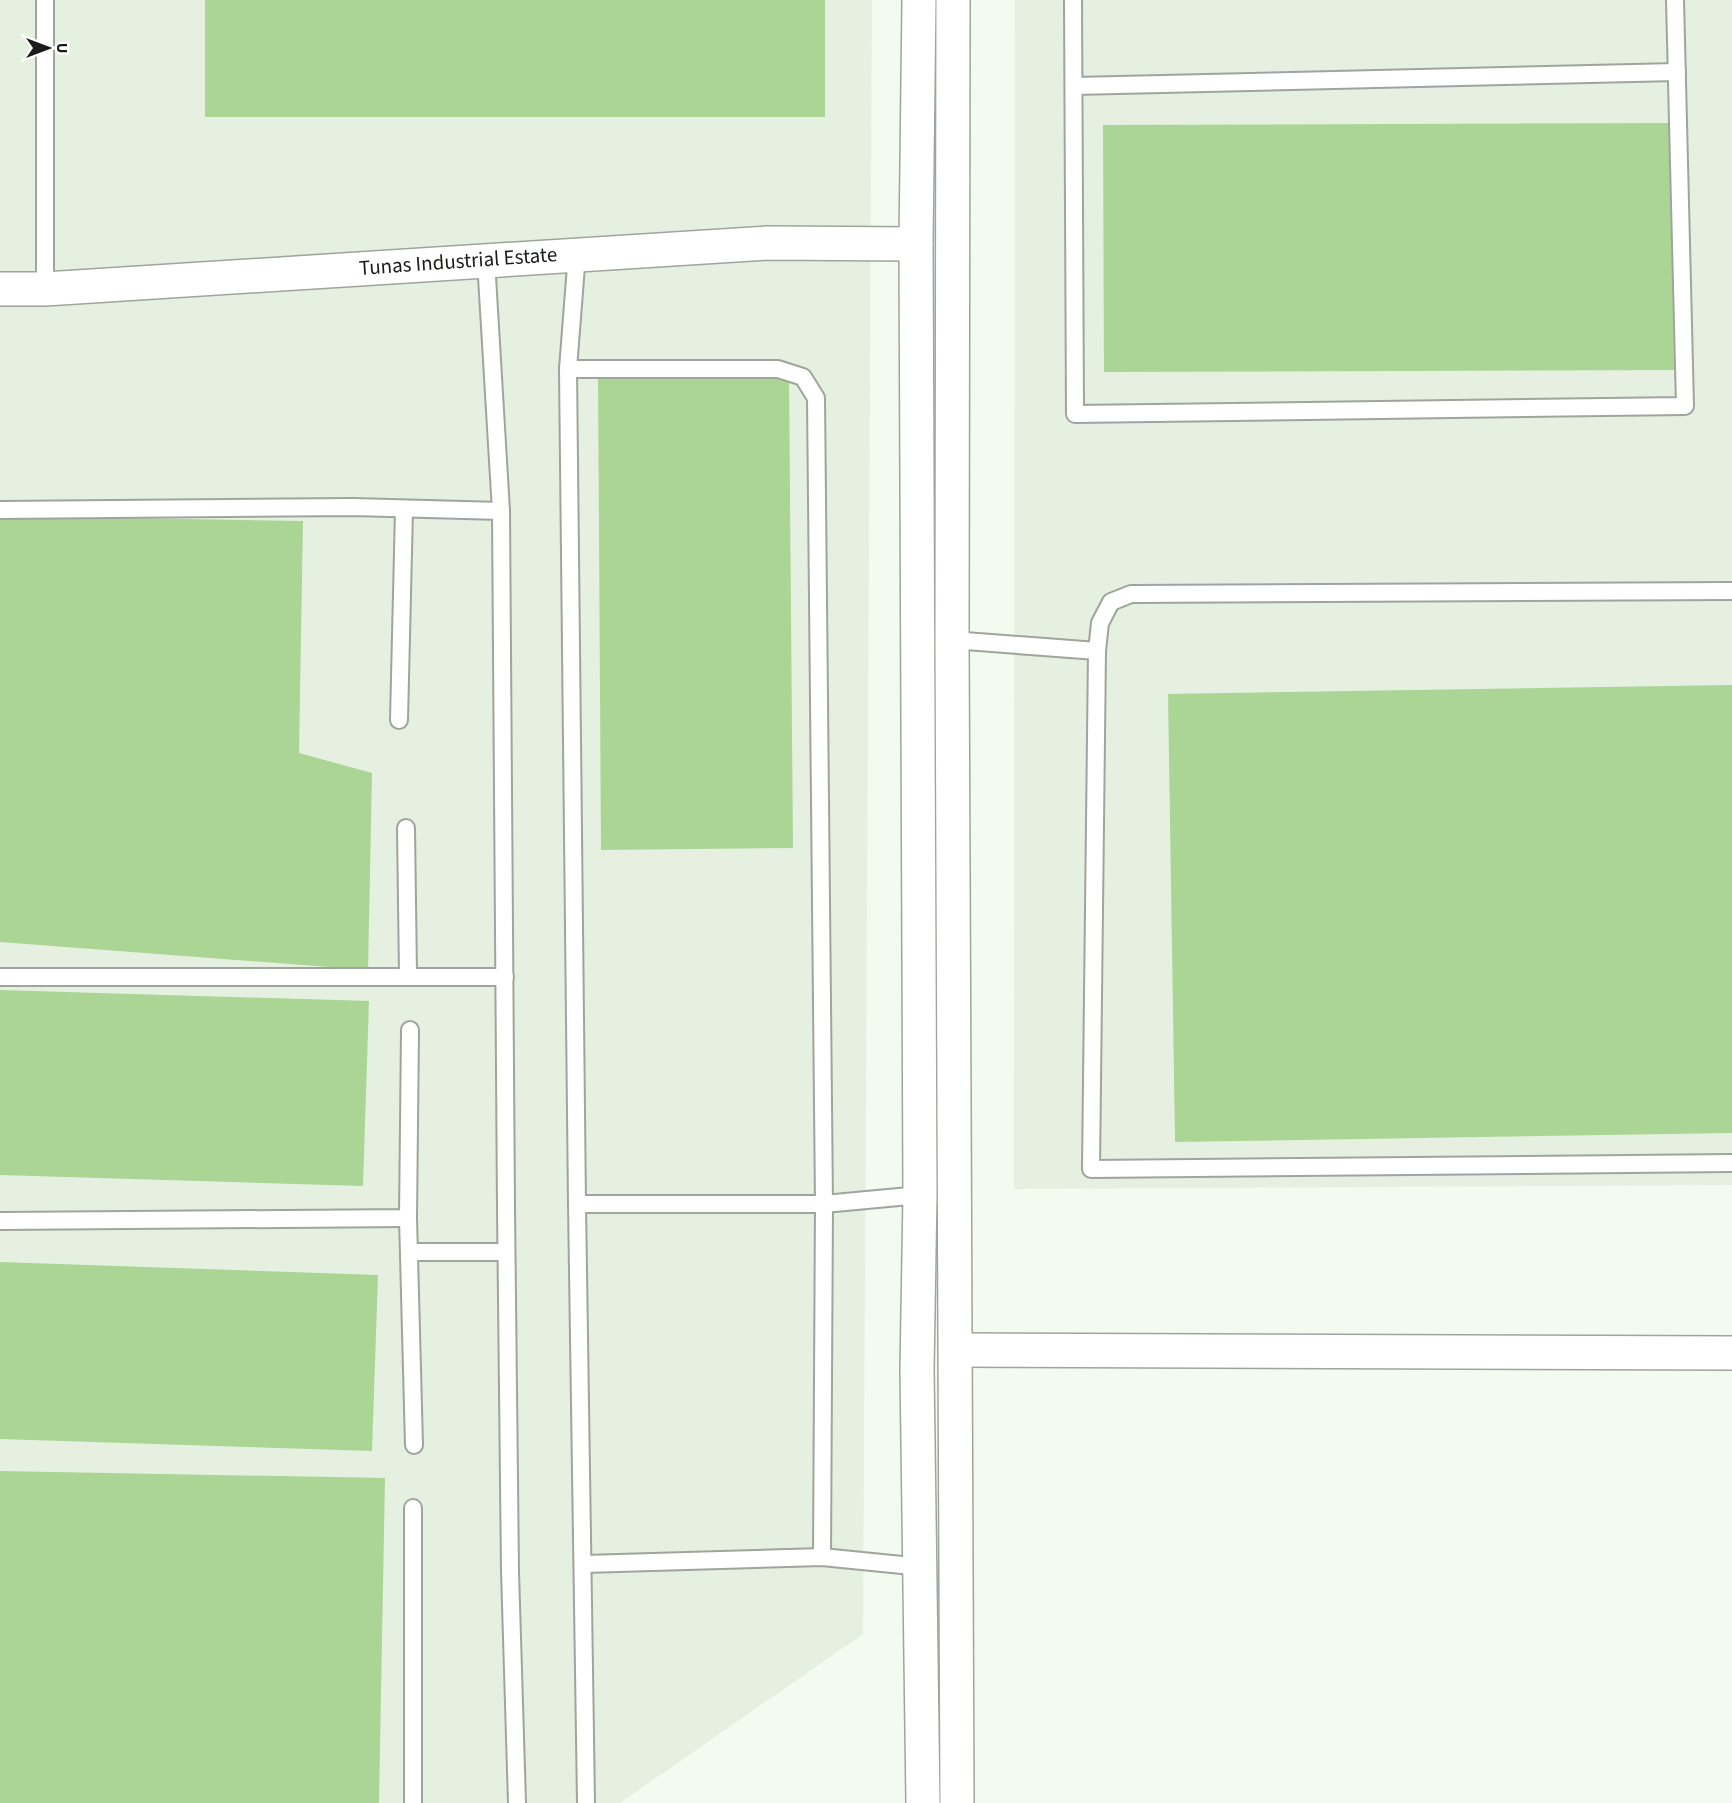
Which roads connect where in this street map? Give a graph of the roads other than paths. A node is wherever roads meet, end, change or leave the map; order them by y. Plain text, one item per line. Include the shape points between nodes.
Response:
1 (45, 0) edge
2 (919, 0) edge
3 (953, 0) edge
4 (1073, 0) edge
5 (1675, 0) edge
6 (1677, 72) junction
7 (1074, 86) junction
8 (916, 244) junction
9 (576, 253) junction
10 (486, 260) junction
11 (0, 289) edge
12 (45, 289) junction
13 (568, 369) junction
14 (0, 510) edge
15 (404, 510) junction
16 (501, 511) junction
17 (1732, 591) edge
18 (952, 640) junction
19 (1097, 651) junction
20 (399, 720) dead end
21 (406, 828) dead end
22 (408, 975) junction
23 (0, 977) edge
24 (505, 977) junction
25 (410, 1030) dead end
26 (1732, 1163) edge
27 (920, 1195) junction
28 (576, 1204) junction
29 (824, 1204) junction
30 (408, 1218) junction
31 (0, 1221) edge
32 (410, 1252) junction
33 (506, 1252) junction
34 (956, 1350) junction
35 (1732, 1353) edge
36 (414, 1445) dead end
37 (413, 1508) dead end
38 (822, 1557) junction
39 (584, 1564) junction
40 (922, 1567) junction
41 (413, 1803) edge
42 (517, 1803) edge
43 (586, 1803) edge
44 (923, 1803) edge
45 (957, 1803) edge

1 - 12 lane
2 - 8 main road
3 - 18 main road
4 - 7 lane
5 - 6 lane
6 - 7 lane
6 - 7 lane via 1685,406 1075,414
8 - 9 main road, Tunas Industrial Estate via 767,243
8 - 27 main road
9 - 10 main road, Tunas Industrial Estate
9 - 13 lane
10 - 12 main road, Tunas Industrial Estate
10 - 16 lane
11 - 12 main road, Tunas Industrial Estate
13 - 28 lane
13 - 29 lane via 778,369 803,377 816,398
14 - 15 lane
15 - 16 lane
15 - 20 lane
16 - 24 lane
17 - 19 lane via 1131,594 1111,602 1100,623
18 - 19 lane
18 - 34 main road
19 - 26 lane via 1091,1169
21 - 22 lane
22 - 23 lane
22 - 24 lane
24 - 33 lane
25 - 30 lane
27 - 29 lane
27 - 40 main road via 917,1370
28 - 29 lane
28 - 39 lane
29 - 38 lane
30 - 31 lane
30 - 32 lane
32 - 33 lane
32 - 36 lane
33 - 42 lane
34 - 35 main road
34 - 45 main road
37 - 41 lane
38 - 39 lane
38 - 40 lane
39 - 43 lane
40 - 44 main road

